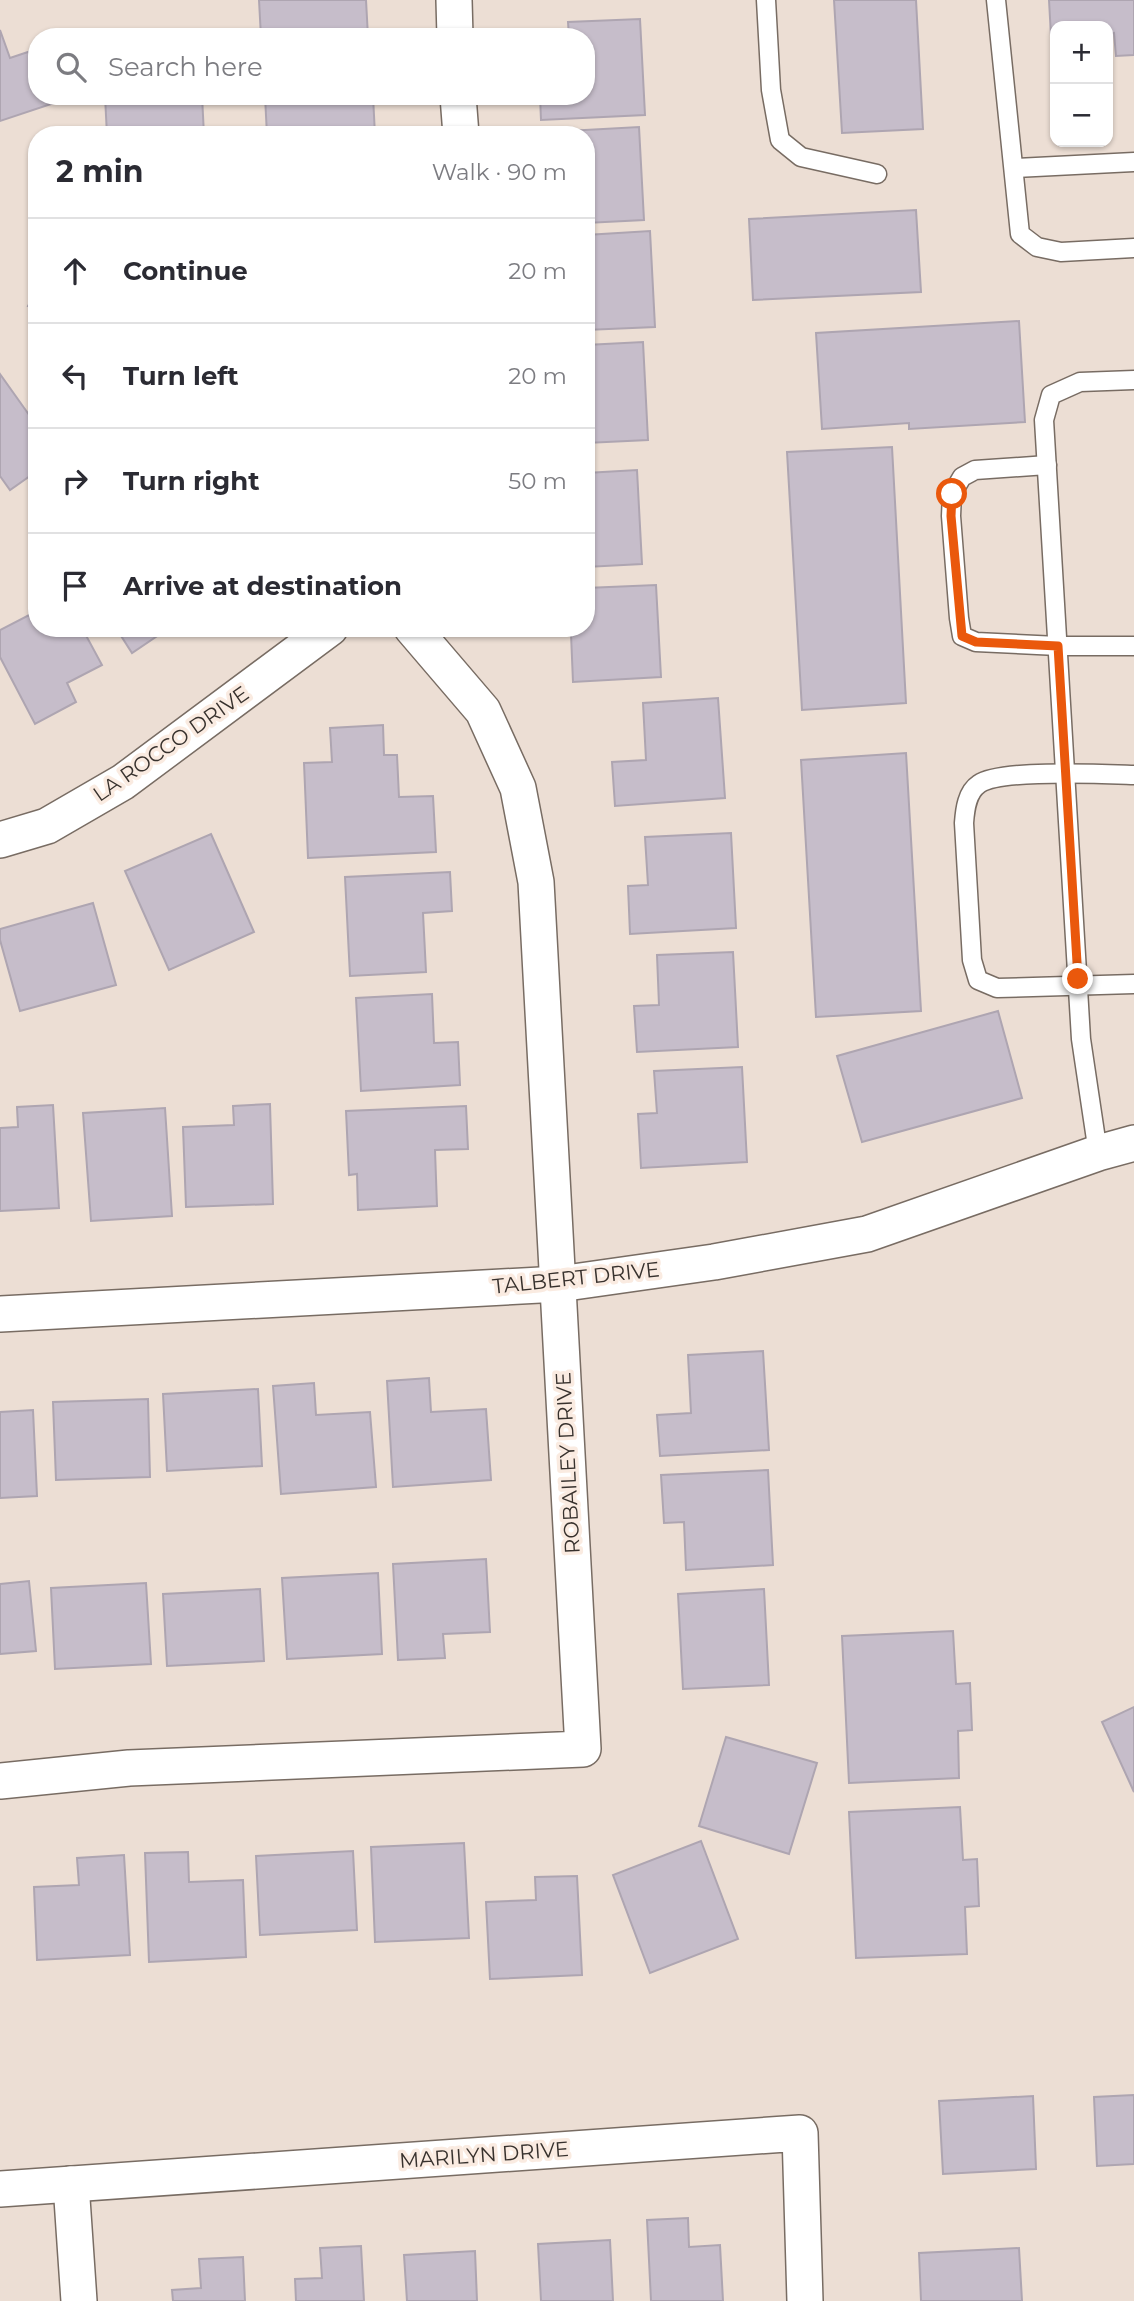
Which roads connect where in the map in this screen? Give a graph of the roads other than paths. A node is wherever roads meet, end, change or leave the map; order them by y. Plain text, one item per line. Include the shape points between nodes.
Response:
1 (454, 0) edge
2 (766, 0) edge
3 (996, 0) edge
4 (455, 28) edge
5 (459, 105) edge
6 (460, 126) edge
7 (1134, 163) edge
8 (1015, 168) junction
9 (877, 174) dead end
10 (1134, 248) edge
11 (1134, 380) edge
12 (1047, 465) junction
13 (318, 637) edge
14 (420, 637) edge
15 (1058, 646) junction
16 (1134, 646) edge
17 (1066, 774) junction
18 (1134, 775) edge
19 (0, 840) edge
20 (1134, 984) edge
21 (1078, 986) junction
22 (1134, 1143) edge
23 (1098, 1153) junction
24 (559, 1284) junction
25 (0, 1314) edge
26 (0, 1781) edge
27 (71, 2184) junction
28 (0, 2189) edge
29 (79, 2301) edge
30 (805, 2301) edge

1 - 4 street
2 - 9 lane via 771,90 780,140 801,157
3 - 8 lane
5 - 6 street
7 - 8 lane
8 - 10 lane via 1020,234 1037,247 1061,252
11 - 12 lane via 1080,382 1051,395 1044,420
12 - 15 lane
12 - 15 lane via 975,470 962,477 952,494 951,516 962,636 976,642
13 - 19 street, LA ROCCO DRIVE via 123,782 47,826
14 - 24 street, ROBAILEY DRIVE via 483,711 518,788 536,882
15 - 16 lane
15 - 17 lane
17 - 18 lane
17 - 21 lane
17 - 21 lane via 992,778 976,785 965,806 968,891 972,960 978,980 997,988
20 - 21 lane
21 - 23 lane
22 - 23 street, TALBERT DRIVE
23 - 24 street, TALBERT DRIVE via 867,1234
24 - 25 street, TALBERT DRIVE
24 - 26 street, ROBAILEY DRIVE via 583,1749 129,1768
27 - 28 street, MARILYN DRIVE
27 - 29 street
27 - 30 street, MARILYN DRIVE via 800,2133

